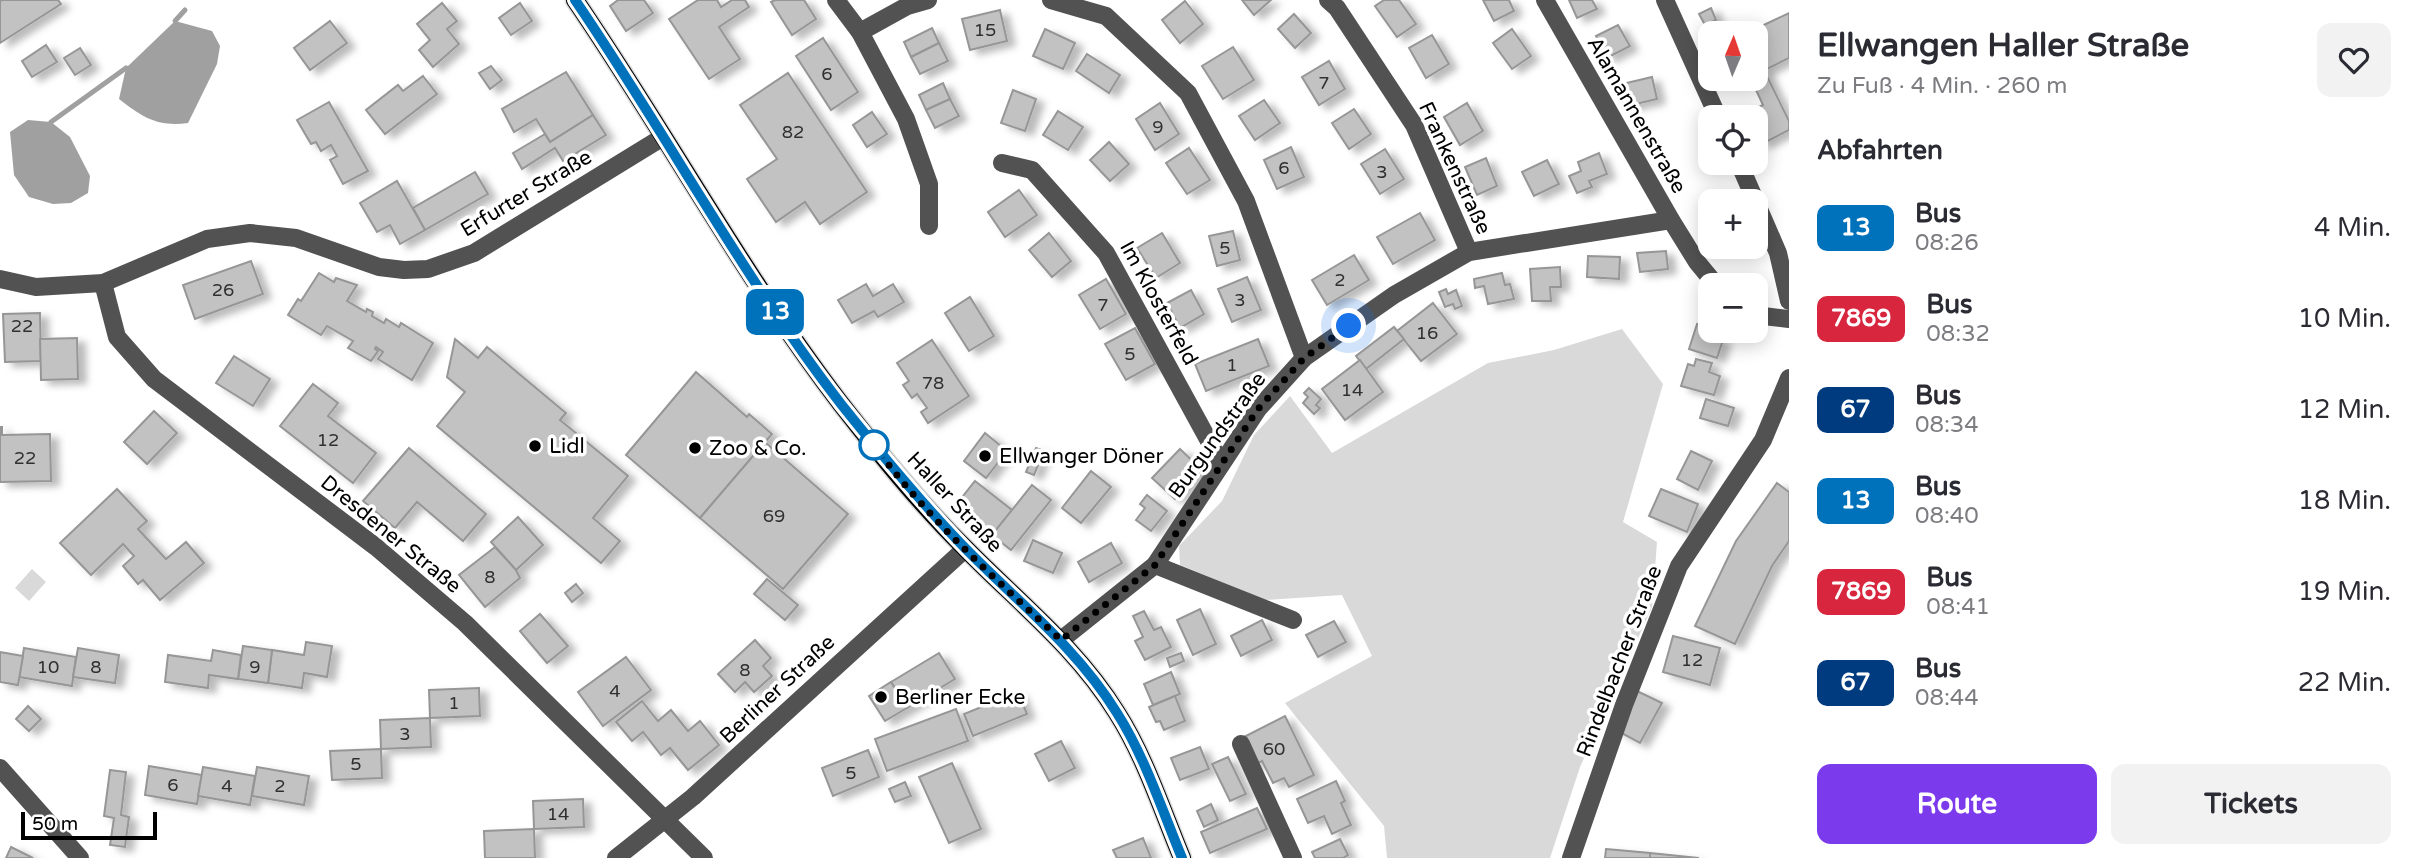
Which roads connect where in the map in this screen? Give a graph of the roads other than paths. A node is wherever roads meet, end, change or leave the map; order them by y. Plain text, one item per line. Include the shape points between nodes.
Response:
1 (575, 0) edge
2 (836, 0) edge
3 (928, 0) edge
4 (1051, 0) edge
5 (1328, 0) edge
6 (1545, 0) edge
7 (1665, 0) edge
8 (860, 32) junction
9 (1713, 105) edge
10 (663, 137) junction
11 (1002, 163) dead end
12 (1744, 175) edge
13 (1671, 220) junction
14 (929, 226) dead end
15 (1469, 251) junction
16 (1706, 273) edge
17 (0, 279) edge
18 (103, 283) junction
19 (1789, 301) edge
20 (1768, 317) edge
21 (1789, 319) edge
22 (1304, 358) junction
23 (1789, 378) edge
24 (1221, 463) junction
25 (965, 548) junction
26 (1155, 565) junction
27 (1293, 620) dead end
28 (1061, 640) junction
29 (1241, 744) dead end
30 (0, 768) edge
31 (666, 819) junction
32 (80, 858) edge
33 (616, 858) edge
34 (704, 858) edge
35 (1182, 858) edge
36 (1293, 858) edge
37 (1571, 858) edge

1 - 10 main road, Haller Straße
2 - 8 street
3 - 8 street via 907,6
4 - 22 street via 1106,16 1188,93 1246,201
5 - 15 street, Frankenstraße via 1414,125
6 - 13 street, Alamannenstraße
7 - 9 street
8 - 14 street via 906,119 929,184
10 - 18 street, Erfurter Straße via 474,253 428,269 379,267 296,238 250,233 207,239
10 - 25 main road, Haller Straße via 791,336 895,473
11 - 24 street, Im Klosterfeld via 1032,170 1106,253
12 - 19 street via 1778,253
13 - 15 street, Burgundstraße
13 - 16 street, Alamannenstraße
15 - 22 street, Burgundstraße via 1394,295
17 - 18 street, Erfurter Straße via 36,287
18 - 31 street, Dresdener Straße via 117,337 154,379 376,547 466,623
20 - 21 street
22 - 24 street, Burgundstraße via 1258,409
23 - 37 street, Rindelbacher Straße via 1763,440 1679,566
24 - 26 street, Burgundstraße
25 - 28 main road, Haller Straße
25 - 31 street, Berliner Straße
26 - 27 street
26 - 28 street, Burgundstraße
28 - 35 main road, Haller Straße via 1117,713
29 - 36 street
30 - 32 street
31 - 33 street, Berliner Straße
31 - 34 street, Dresdener Straße

